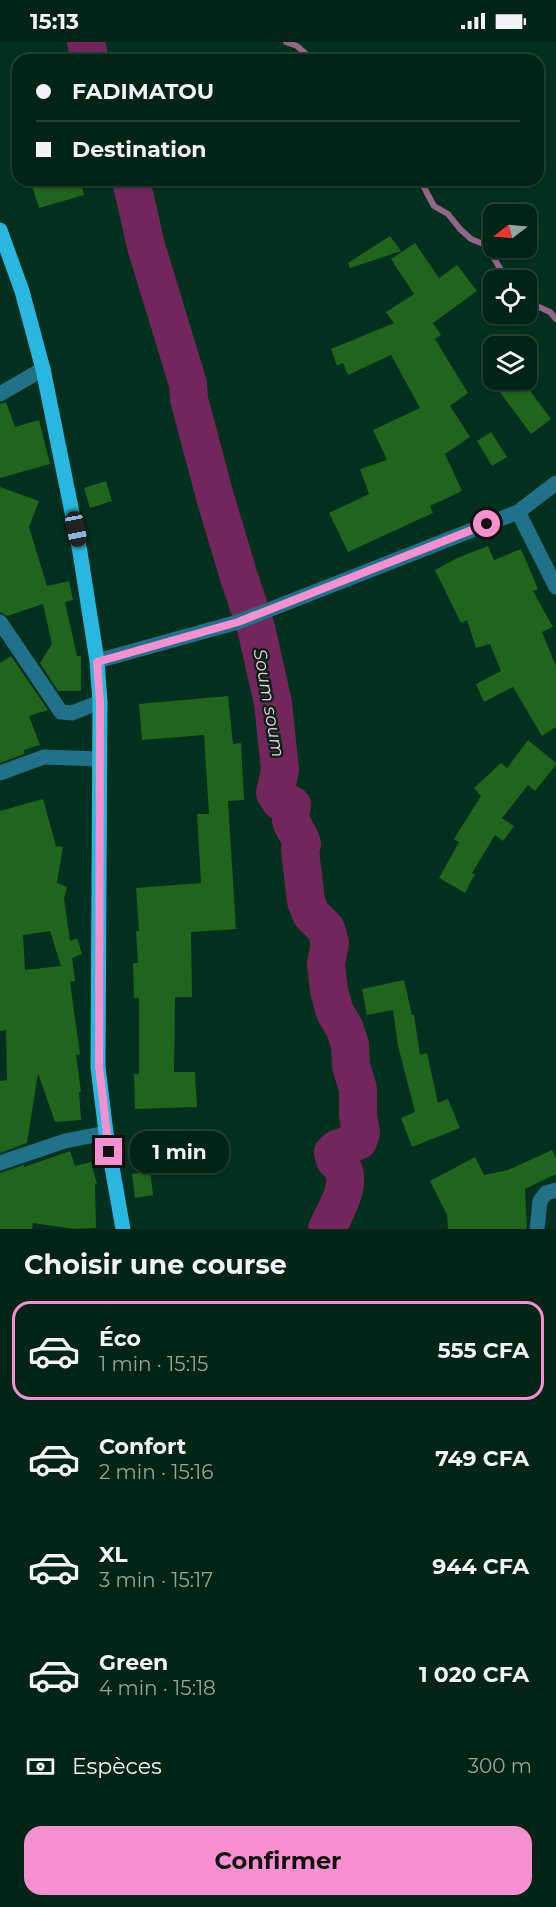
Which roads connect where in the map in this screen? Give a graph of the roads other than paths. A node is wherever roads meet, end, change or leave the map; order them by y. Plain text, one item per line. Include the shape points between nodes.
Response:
1 (0, 230) edge
2 (43, 369) junction
3 (0, 394) edge
4 (556, 483) edge
5 (518, 512) junction
6 (556, 586) edge
7 (0, 622) edge
8 (97, 662) junction
9 (100, 702) junction
10 (99, 759) junction
11 (0, 773) edge
12 (106, 1133) junction
13 (0, 1163) edge
14 (556, 1190) edge
15 (123, 1229) edge
16 (537, 1229) edge

1 - 2 main road
2 - 3 street
2 - 8 main road via 80,552
4 - 5 street
5 - 6 street
5 - 8 street via 238,622
7 - 9 street via 62,712 72,713
8 - 9 main road
9 - 10 main road
10 - 11 street via 44,757
10 - 12 main road via 99,1067
12 - 13 street via 65,1141
12 - 15 main road
14 - 16 street via 546,1193 540,1201

